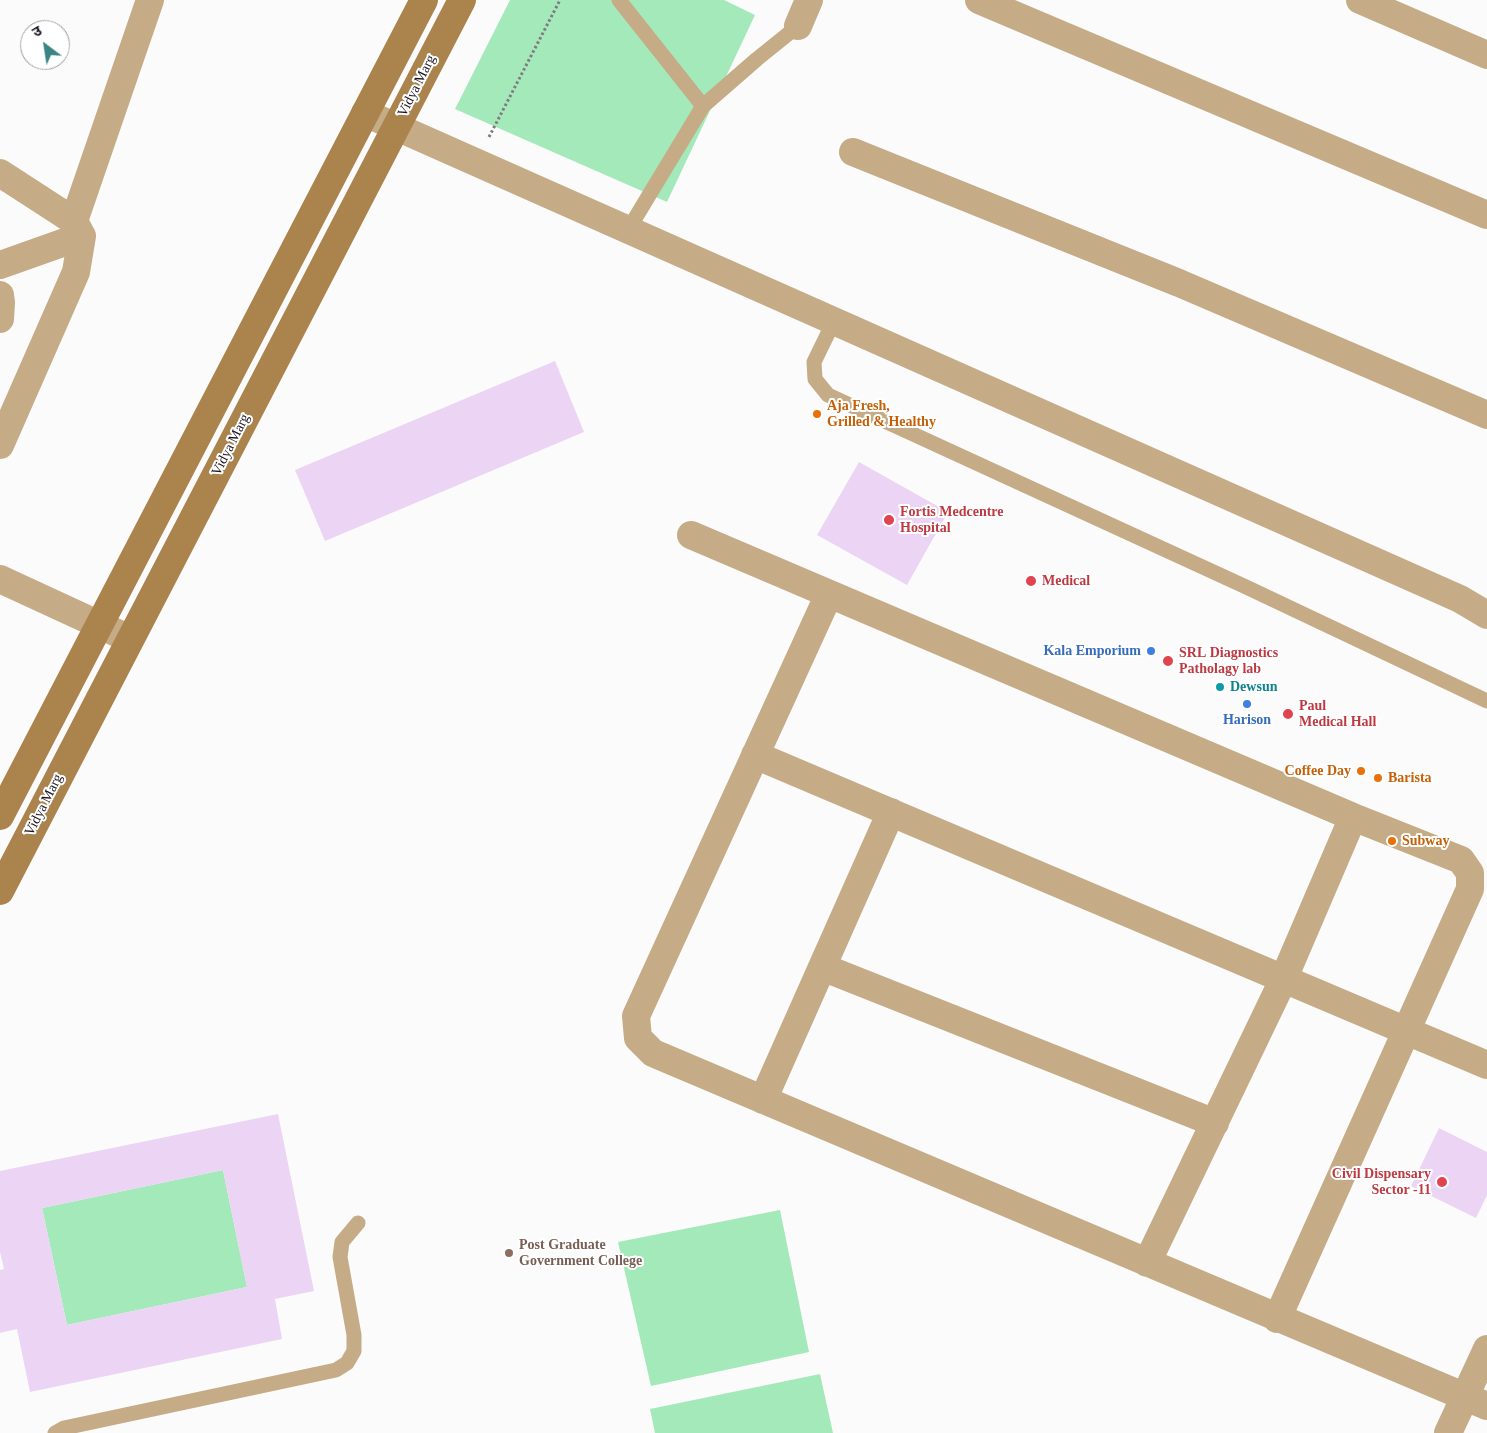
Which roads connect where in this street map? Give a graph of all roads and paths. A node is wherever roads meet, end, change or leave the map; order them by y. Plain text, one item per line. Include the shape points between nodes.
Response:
1 (150, 0) edge
2 (424, 0) edge
3 (462, 0) edge
4 (560, 0) edge
5 (619, 0) edge
6 (809, 0) edge
7 (978, 0) edge
8 (1360, 0) edge
9 (798, 26) joint
10 (1487, 55) edge
11 (703, 106) junction
12 (365, 113) junction
13 (396, 127) junction
14 (853, 152) dead end
15 (476, 163) junction
16 (0, 174) edge
17 (1487, 214) edge
18 (78, 229) junction
19 (628, 230) junction
20 (0, 265) edge
21 (0, 294) edge
22 (0, 319) edge
23 (834, 321) junction
24 (1487, 415) edge
25 (0, 445) edge
26 (692, 535) dead end
27 (0, 579) edge
28 (829, 594) junction
29 (1487, 615) edge
30 (100, 624) junction
31 (130, 639) junction
32 (1487, 701) edge
33 (755, 755) junction
34 (891, 812) junction
35 (0, 816) edge
36 (1354, 817) junction
37 (0, 890) edge
38 (822, 967) junction
39 (1284, 978) junction
40 (1405, 1031) junction
41 (1487, 1065) edge
42 (763, 1100) junction
43 (1215, 1123) junction
44 (358, 1224) dead end
45 (1147, 1263) junction
46 (1278, 1319) junction
47 (1487, 1349) edge
48 (1476, 1402) edge
49 (55, 1433) edge
50 (1448, 1433) edge

1 - 18 street
2 - 12 main road
3 - 13 main road, Vidya Marg
4 - 15 path
5 - 11 lane
6 - 9 street
7 - 17 street
8 - 10 street
9 - 11 lane
11 - 19 lane
12 - 13 street
12 - 30 main road
13 - 15 street
13 - 31 main road, Vidya Marg
14 - 24 street via 1179,283
15 - 19 street
16 - 18 street
18 - 20 street
18 - 25 street via 76,272
19 - 23 street
21 - 22 street
23 - 29 street via 1460,599
23 - 32 lane via 814,362 815,379 828,395
26 - 28 street
27 - 30 street
28 - 33 street
28 - 36 street
30 - 31 street
30 - 35 main road
31 - 37 main road, Vidya Marg
33 - 34 street
33 - 42 street via 636,1016 638,1038 653,1053
34 - 38 street
34 - 39 street
36 - 39 street
36 - 40 street via 1461,860 1470,873 1470,888
38 - 42 street
38 - 43 street
39 - 40 street
39 - 43 street
40 - 41 street
40 - 46 street
42 - 45 street
43 - 45 street
44 - 49 lane via 342,1242 340,1257 354,1335 354,1351 347,1363 336,1370 64,1428
45 - 46 street
46 - 48 street
47 - 48 street
48 - 50 street

